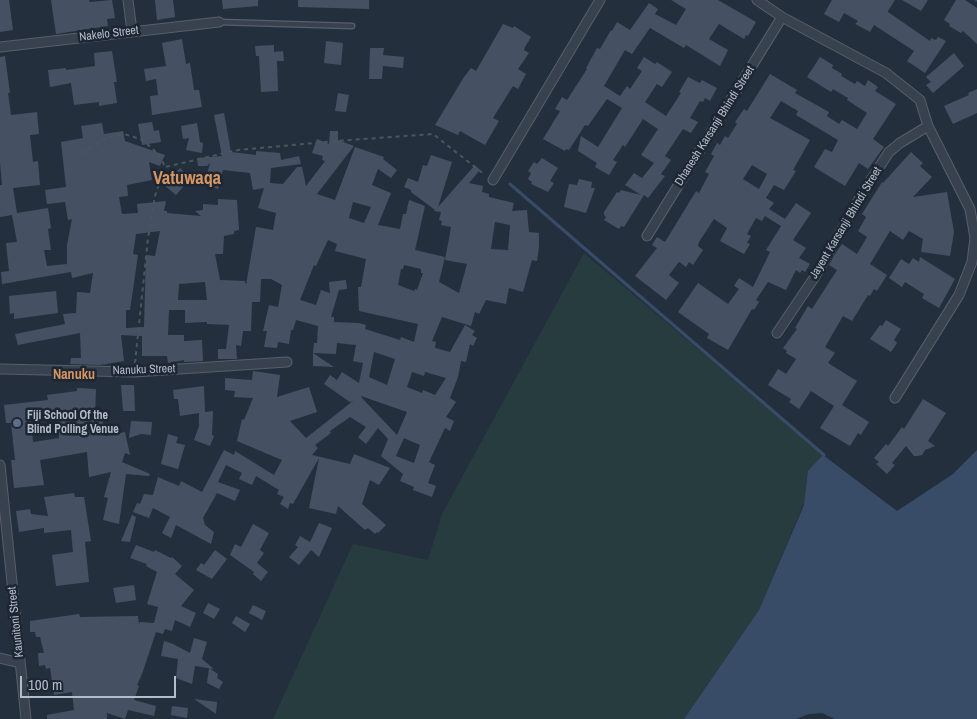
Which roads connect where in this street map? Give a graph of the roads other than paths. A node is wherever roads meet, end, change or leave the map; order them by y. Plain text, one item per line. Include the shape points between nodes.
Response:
1 (128, 0) edge
2 (600, 0) edge
3 (757, 0) edge
4 (782, 16) junction
5 (219, 22) joint
6 (352, 26) dead end
7 (132, 32) junction
8 (0, 47) edge
9 (928, 126) junction
10 (493, 180) road end
11 (648, 236) dead end
12 (777, 333) dead end
13 (287, 362) dead end
14 (0, 369) edge
15 (895, 398) dead end
16 (0, 465) edge
17 (0, 658) edge
18 (20, 662) junction
19 (26, 719) edge

1 - 7 street
2 - 10 street
3 - 4 street
4 - 9 street via 886,73 920,100
4 - 11 street, Dhanesh Karsanji Bhindi Street
5 - 6 lane
5 - 7 street, Nakelo Street
7 - 8 street, Nakelo Street
9 - 12 street, Jayent Karsanji Bhindi Street via 889,152 814,278
9 - 15 street via 970,209 975,238 972,262 959,296
13 - 14 street, Nanuku Street via 134,372
16 - 18 street, Kaunitoni Street
17 - 18 street
18 - 19 street, Kaunitoni Street

